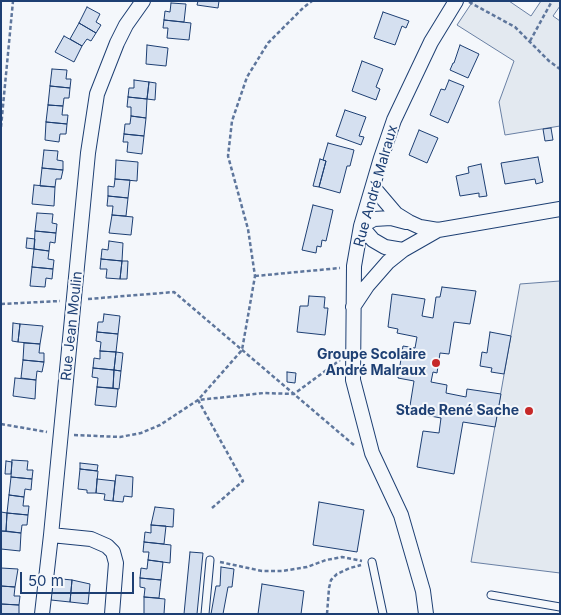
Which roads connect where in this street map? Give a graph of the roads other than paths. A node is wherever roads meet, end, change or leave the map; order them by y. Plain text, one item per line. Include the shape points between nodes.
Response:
1 (143, 1) edge
2 (456, 1) edge
3 (373, 187) junction
4 (560, 209) edge
5 (409, 222) junction
6 (361, 226) junction
7 (438, 230) junction
8 (403, 250) junction
9 (353, 307) junction
10 (51, 535) junction
11 (210, 560) road end
12 (372, 562) road end
13 (491, 595) dead end
14 (560, 607) edge
15 (42, 614) edge
16 (112, 614) edge
17 (205, 614) edge
18 (383, 614) edge
19 (426, 614) edge

1 - 10 street, Rue Jean Moulin via 117,43 98,94 88,153
2 - 3 street, Rue André Malraux via 411,81 394,120
3 - 5 street via 396,214
3 - 6 street, Rue André Malraux
4 - 7 street
5 - 6 street via 374,219
5 - 7 street
6 - 8 street via 385,247
6 - 9 street, Rue André Malraux via 354,266
7 - 8 street
8 - 9 street via 376,276
9 - 19 street, Rue André Malraux via 353,380 372,453 401,515 423,591
10 - 15 street, Rue Jean Moulin
10 - 16 street via 91,540 113,552 116,563
11 - 17 lane
12 - 18 lane
13 - 14 lane

